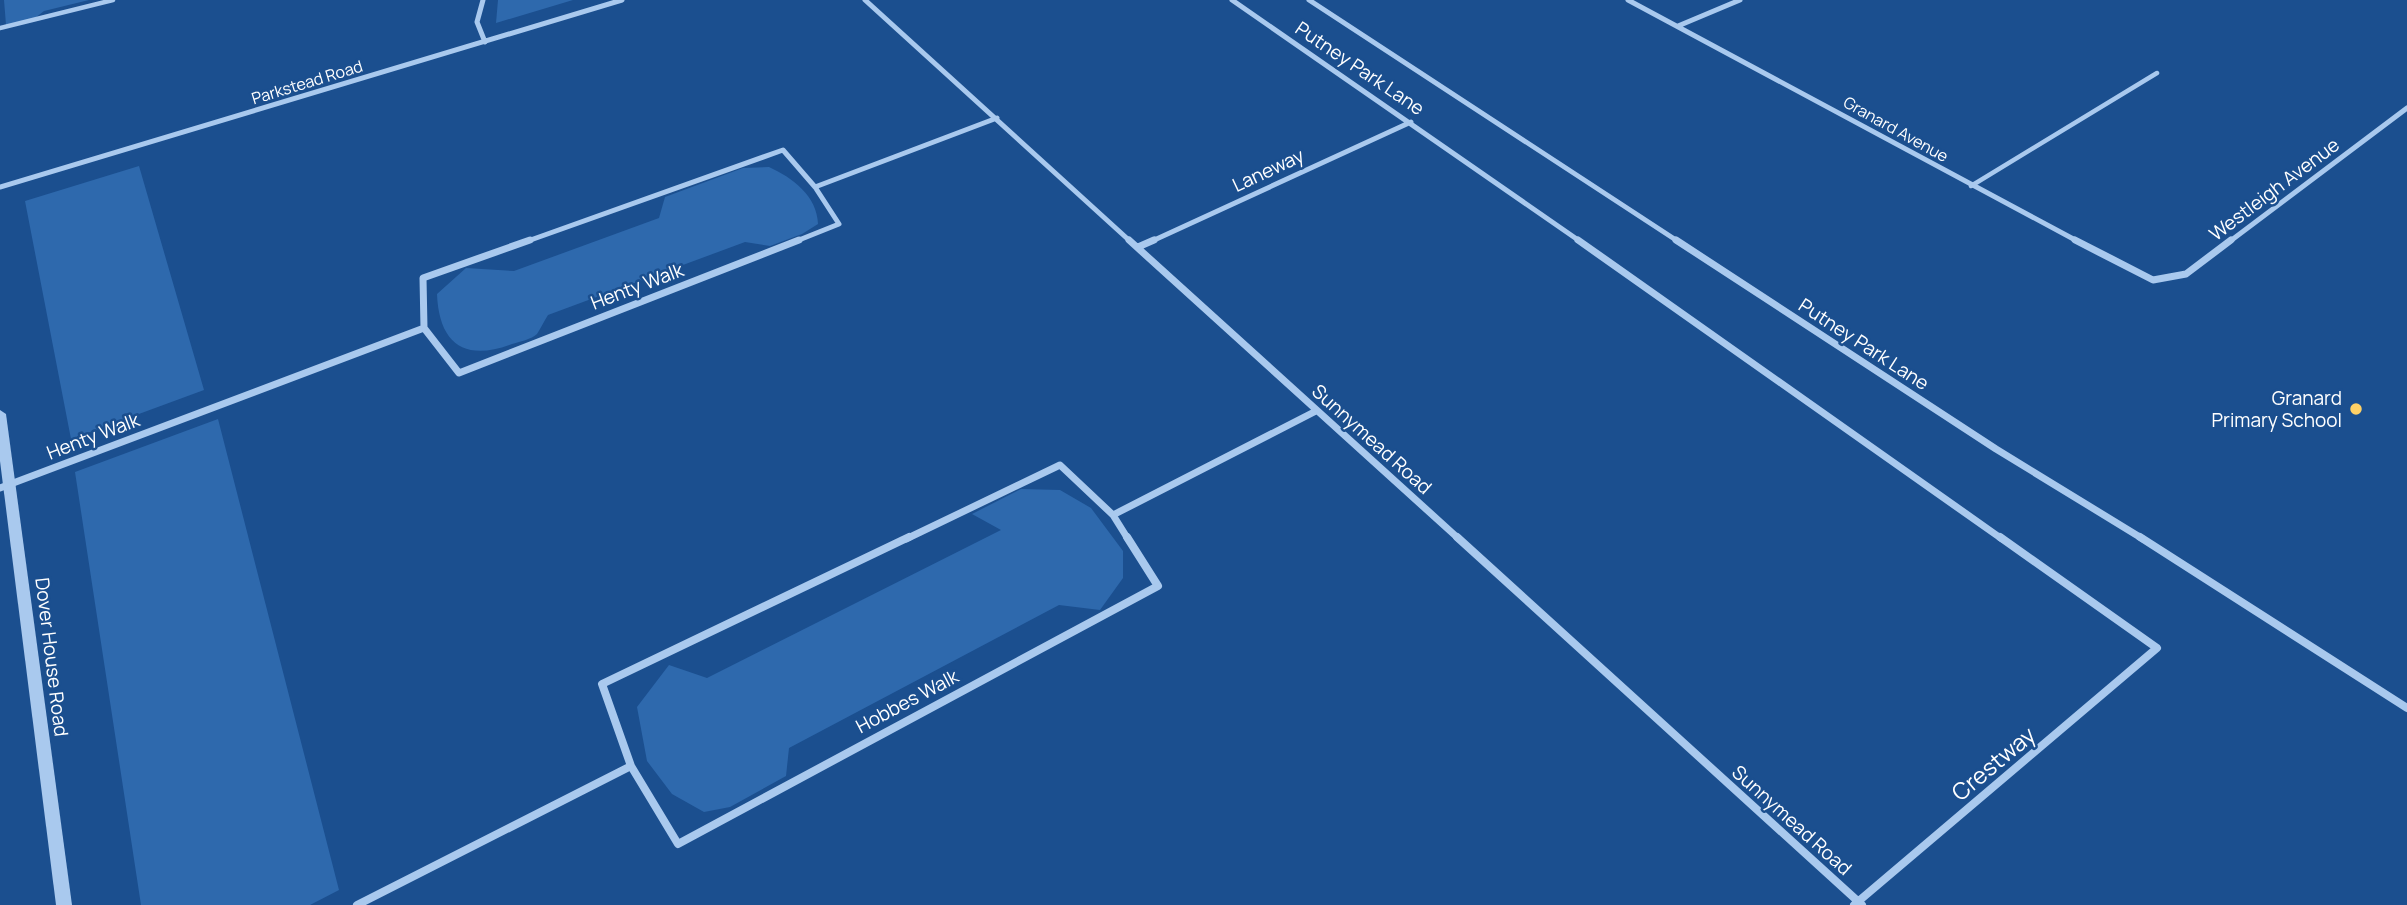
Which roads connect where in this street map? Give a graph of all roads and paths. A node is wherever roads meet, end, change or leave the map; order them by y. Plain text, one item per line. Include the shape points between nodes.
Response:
1 (113, 0) edge
2 (483, 0) edge
3 (622, 0) edge
4 (865, 0) edge
5 (1232, 0) edge
6 (1309, 0) edge
7 (1628, 0) edge
8 (1740, 0) edge
9 (1678, 26) junction
10 (0, 28) edge
11 (485, 42) junction
12 (2157, 73) dead end
13 (2407, 108) edge
14 (997, 118) junction
15 (1412, 122) junction
16 (1971, 186) junction
17 (0, 187) edge
18 (815, 187) junction
19 (1138, 247) junction
20 (2153, 280) joint
21 (424, 328) junction
22 (1316, 411) junction
23 (0, 414) edge
24 (5, 486) edge
25 (1113, 515) junction
26 (2157, 648) joint
27 (2407, 708) edge
28 (631, 766) junction
29 (1858, 904) edge
30 (64, 905) edge
31 (357, 905) edge

1 - 10 lane
2 - 11 street via 477,22
3 - 11 street, Parkstead Road
4 - 14 street, Sunnymead Road
5 - 15 street, Putney Park Lane
6 - 27 street, Putney Park Lane via 1996,449
7 - 9 street, Granard Avenue
8 - 9 street
9 - 16 street, Granard Avenue
11 - 17 street, Parkstead Road
12 - 16 lane
13 - 20 street, Westleigh Avenue via 2186,274
14 - 18 street
14 - 19 street, Sunnymead Road
15 - 19 street, Laneway
15 - 26 street, Putney Park Lane
16 - 20 street, Granard Avenue
18 - 21 street, Henty Walk via 783,150 423,278
18 - 21 street, Henty Walk via 839,224 459,373
19 - 22 street, Sunnymead Road
21 - 24 street, Henty Walk
22 - 25 street
22 - 29 street, Sunnymead Road
23 - 24 street, Dover House Road
24 - 30 street, Dover House Road
25 - 28 street, Hobbes Walk via 1060,465 602,684
25 - 28 street, Hobbes Walk via 1158,586 678,844
26 - 29 street, Crestway
28 - 31 street

